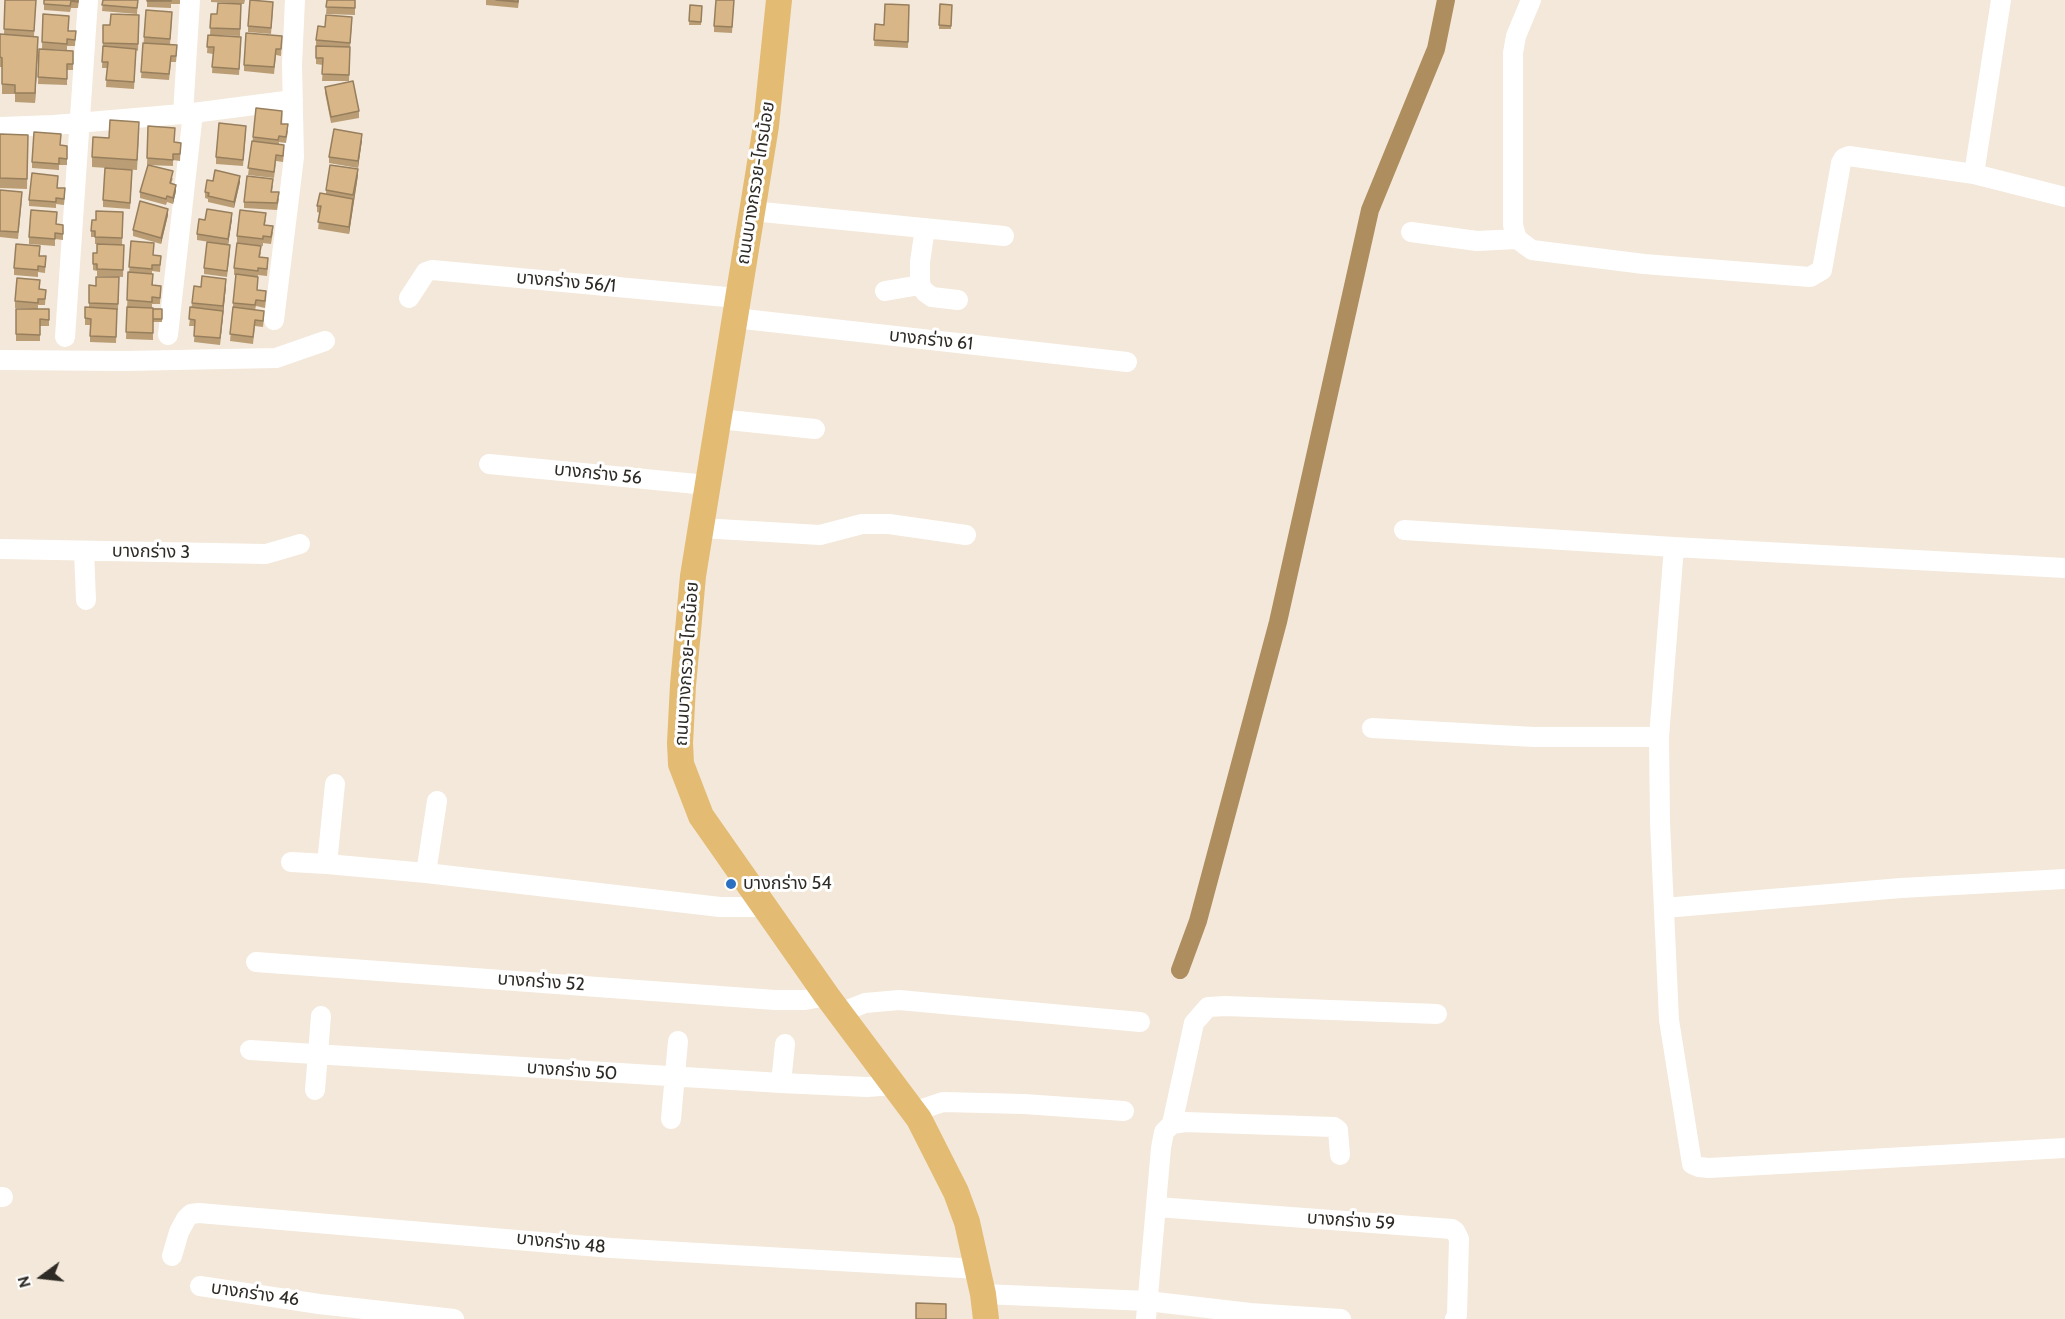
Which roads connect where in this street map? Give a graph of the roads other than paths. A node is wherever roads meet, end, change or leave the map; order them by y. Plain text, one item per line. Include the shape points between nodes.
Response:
1 (88, 0) edge
2 (190, 0) edge
3 (295, 0) edge
4 (779, 0) edge
5 (1531, 0) edge
6 (2001, 0) edge
7 (293, 100) junction
8 (188, 113) junction
9 (79, 123) junction
10 (0, 127) edge
11 (1974, 174) junction
12 (2065, 197) edge
13 (752, 211) junction
14 (924, 228) junction
15 (1411, 232) dead end
16 (1004, 236) dead end
17 (1517, 239) junction
18 (920, 285) junction
19 (885, 291) dead end
20 (409, 298) dead end
21 (958, 300) dead end
22 (736, 308) junction
23 (274, 320) dead end
24 (168, 335) dead end
25 (65, 337) dead end
26 (325, 341) dead end
27 (0, 360) edge
28 (1126, 362) dead end
29 (718, 419) junction
30 (815, 429) dead end
31 (489, 464) dead end
32 (707, 485) junction
33 (701, 528) junction
34 (1404, 530) dead end
35 (966, 536) dead end
36 (300, 544) dead end
37 (1674, 547) junction
38 (0, 549) edge
39 (84, 551) junction
40 (2065, 568) edge
41 (86, 600) dead end
42 (1372, 728) dead end
43 (1659, 736) junction
44 (335, 784) dead end
45 (437, 801) dead end
46 (291, 862) dead end
47 (327, 864) junction
48 (426, 873) junction
49 (2065, 879) edge
50 (763, 907) junction
51 (1664, 908) junction
52 (256, 962) dead end
53 (833, 1005) junction
54 (1437, 1014) dead end
55 (321, 1016) dead end
56 (1140, 1022) dead end
57 (678, 1041) dead end
58 (785, 1044) dead end
59 (250, 1050) dead end
60 (318, 1055) junction
61 (675, 1077) junction
62 (781, 1083) junction
63 (894, 1084) junction
64 (315, 1090) dead end
65 (1124, 1111) dead end
66 (913, 1112) junction
67 (671, 1119) dead end
68 (1172, 1124) junction
69 (2065, 1148) edge
70 (1340, 1155) dead end
71 (1157, 1207) junction
72 (172, 1256) dead end
73 (981, 1281) junction
74 (200, 1286) dead end
75 (1147, 1310) edge
76 (1250, 1316) edge
77 (454, 1319) edge
78 (986, 1319) edge
79 (1341, 1319) edge
80 (1455, 1319) edge

1 - 9 street
2 - 8 street
3 - 7 street
4 - 13 main road, ถนนบางกรวย-ไทรน้อย via 766,126
5 - 17 street via 1513,53 1513,225
6 - 11 street
7 - 8 street
7 - 23 street via 294,157
8 - 9 street
8 - 24 street
9 - 10 street
9 - 25 street
11 - 12 street
11 - 17 street via 1844,158 1822,270 1810,278 1532,250
13 - 14 street
13 - 22 main road, ถนนบางกรวย-ไทรน้อย
14 - 16 street
14 - 18 street
15 - 17 street via 1477,241
18 - 19 street
18 - 21 street via 932,297
20 - 22 street, บางกร่าง 56/1 via 426,272 432,270
22 - 28 street, บางกร่าง 61
22 - 29 main road, ถนนบางกรวย-ไทรน้อย
26 - 27 street via 276,358
29 - 30 street
29 - 32 main road, ถนนบางกรวย-ไทรน้อย
31 - 32 street, บางกร่าง 56
32 - 33 main road, ถนนบางกรวย-ไทรน้อย
33 - 35 street via 820,535 861,524 889,524
33 - 50 main road, ถนนบางกรวย-ไทรน้อย via 683,685 681,764 701,816
34 - 37 street
36 - 39 street, บางกร่าง 3 via 266,554
37 - 40 street
37 - 43 street
38 - 39 street, บางกร่าง 3
39 - 41 street
42 - 43 street via 1534,737
43 - 51 street
44 - 47 street
45 - 48 street
46 - 47 street
47 - 48 street
48 - 50 street via 720,908
49 - 51 street
50 - 53 main road, ถนนบางกรวย-ไทรน้อย
51 - 69 street via 1669,1020 1692,1164 1709,1168
52 - 53 street, บางกร่าง 52
53 - 56 street, บางกร่าง 52 via 899,1000
53 - 63 main road, ถนนบางกรวย-ไทรน้อย
54 - 68 street via 1208,1007 1194,1023
55 - 60 street
57 - 61 street
58 - 62 street
59 - 60 street, บางกร่าง 50
60 - 61 street, บางกร่าง 50
60 - 64 street
61 - 62 street, บางกร่าง 50
61 - 67 street
62 - 63 street, บางกร่าง 50 via 867,1087
63 - 66 main road, ถนนบางกรวย-ไทรน้อย
65 - 66 street via 943,1102
66 - 73 main road, ถนนบางกรวย-ไทรน้อย via 956,1192
68 - 70 street via 1334,1127 1338,1130
68 - 71 street via 1162,1140
71 - 75 street
71 - 80 street, บางกร่าง 59 via 1452,1229 1459,1239
72 - 73 street, บางกร่าง 48 via 186,1219 199,1212
73 - 75 street
73 - 78 main road, ถนนบางกรวย-ไทรน้อย
74 - 77 street, บางกร่าง 46
75 - 76 street
76 - 79 street

